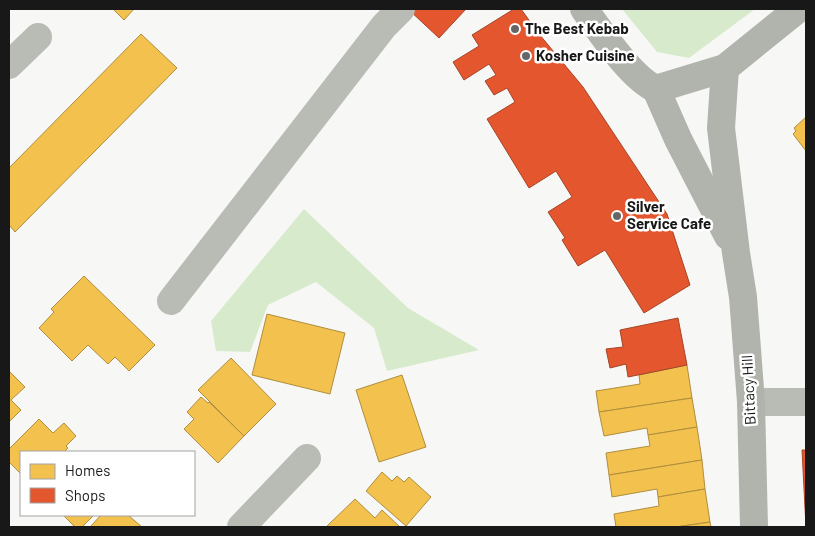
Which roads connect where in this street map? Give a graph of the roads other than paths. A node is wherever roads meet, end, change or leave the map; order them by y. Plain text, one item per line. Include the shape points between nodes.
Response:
1 (401, 9) edge
2 (584, 9) edge
3 (798, 9) edge
4 (38, 37) dead end
5 (9, 65) edge
6 (725, 68) junction
7 (656, 89) junction
8 (736, 253) junction
9 (171, 301) dead end
10 (751, 402) junction
11 (806, 402) edge
12 (307, 458) dead end
13 (241, 527) edge
14 (754, 527) edge

1 - 9 street via 384,26
2 - 7 main road via 622,59 647,85
3 - 6 main road
4 - 5 street
6 - 7 main road
6 - 8 main road, Bittacy Hill via 721,128
7 - 8 main road, Bittacy Hill
8 - 10 main road, Bittacy Hill
10 - 11 street
10 - 14 main road, Bittacy Hill
12 - 13 street

